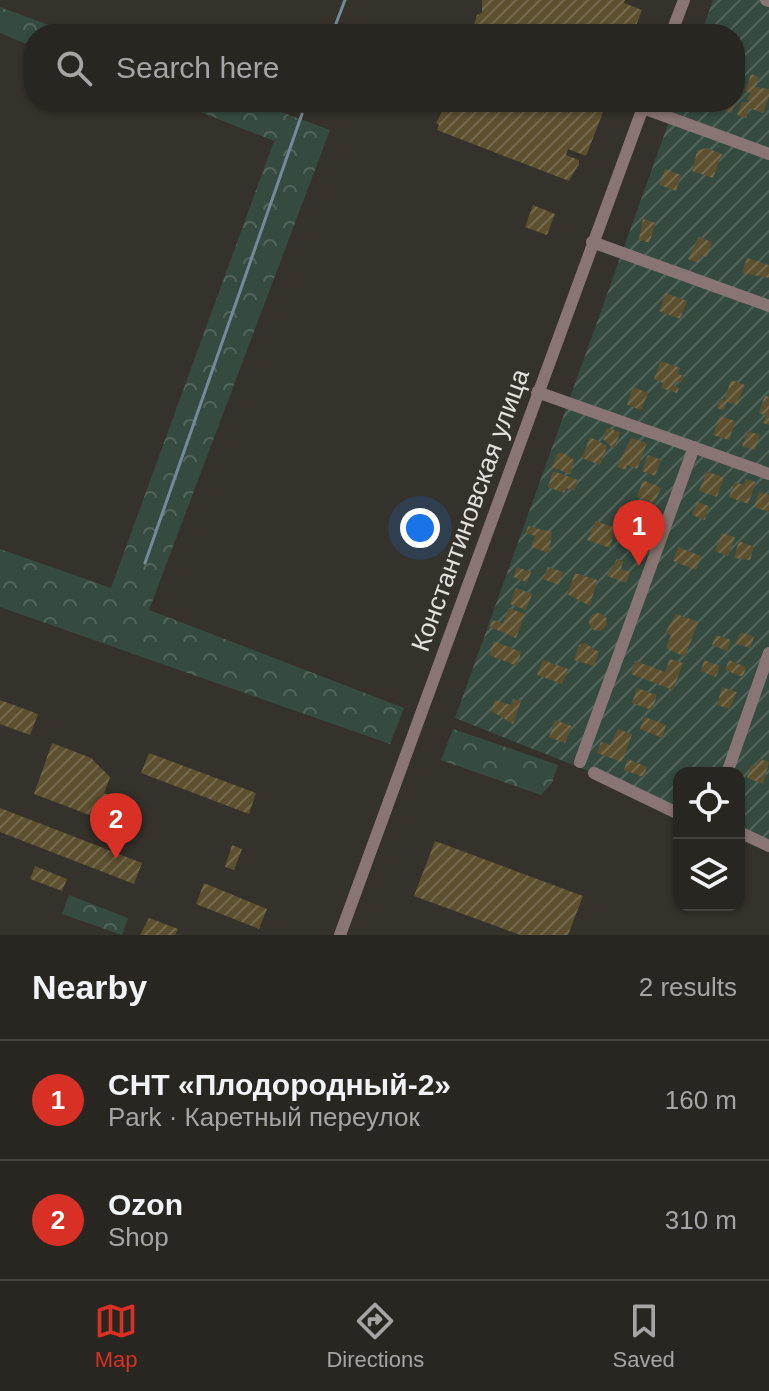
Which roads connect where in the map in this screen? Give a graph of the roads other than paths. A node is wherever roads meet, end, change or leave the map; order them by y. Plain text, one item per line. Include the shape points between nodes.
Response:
1 (684, 0) edge
2 (675, 24) edge
3 (641, 112) edge
4 (662, 112) edge
5 (769, 154) edge
6 (592, 242) junction
7 (769, 306) edge
8 (537, 392) junction
9 (694, 447) junction
10 (769, 474) edge
11 (769, 653) edge
12 (580, 762) dead end
13 (729, 767) edge
14 (594, 773) dead end
15 (673, 811) edge
16 (745, 835) edge
17 (769, 846) edge
18 (340, 935) edge

1 - 2 street
3 - 6 street, Константиновская улица
4 - 5 street
6 - 7 street
6 - 8 street, Константиновская улица
8 - 9 street
8 - 18 street, Константиновская улица
9 - 10 street
9 - 12 street
11 - 13 street
14 - 15 street
16 - 17 street

